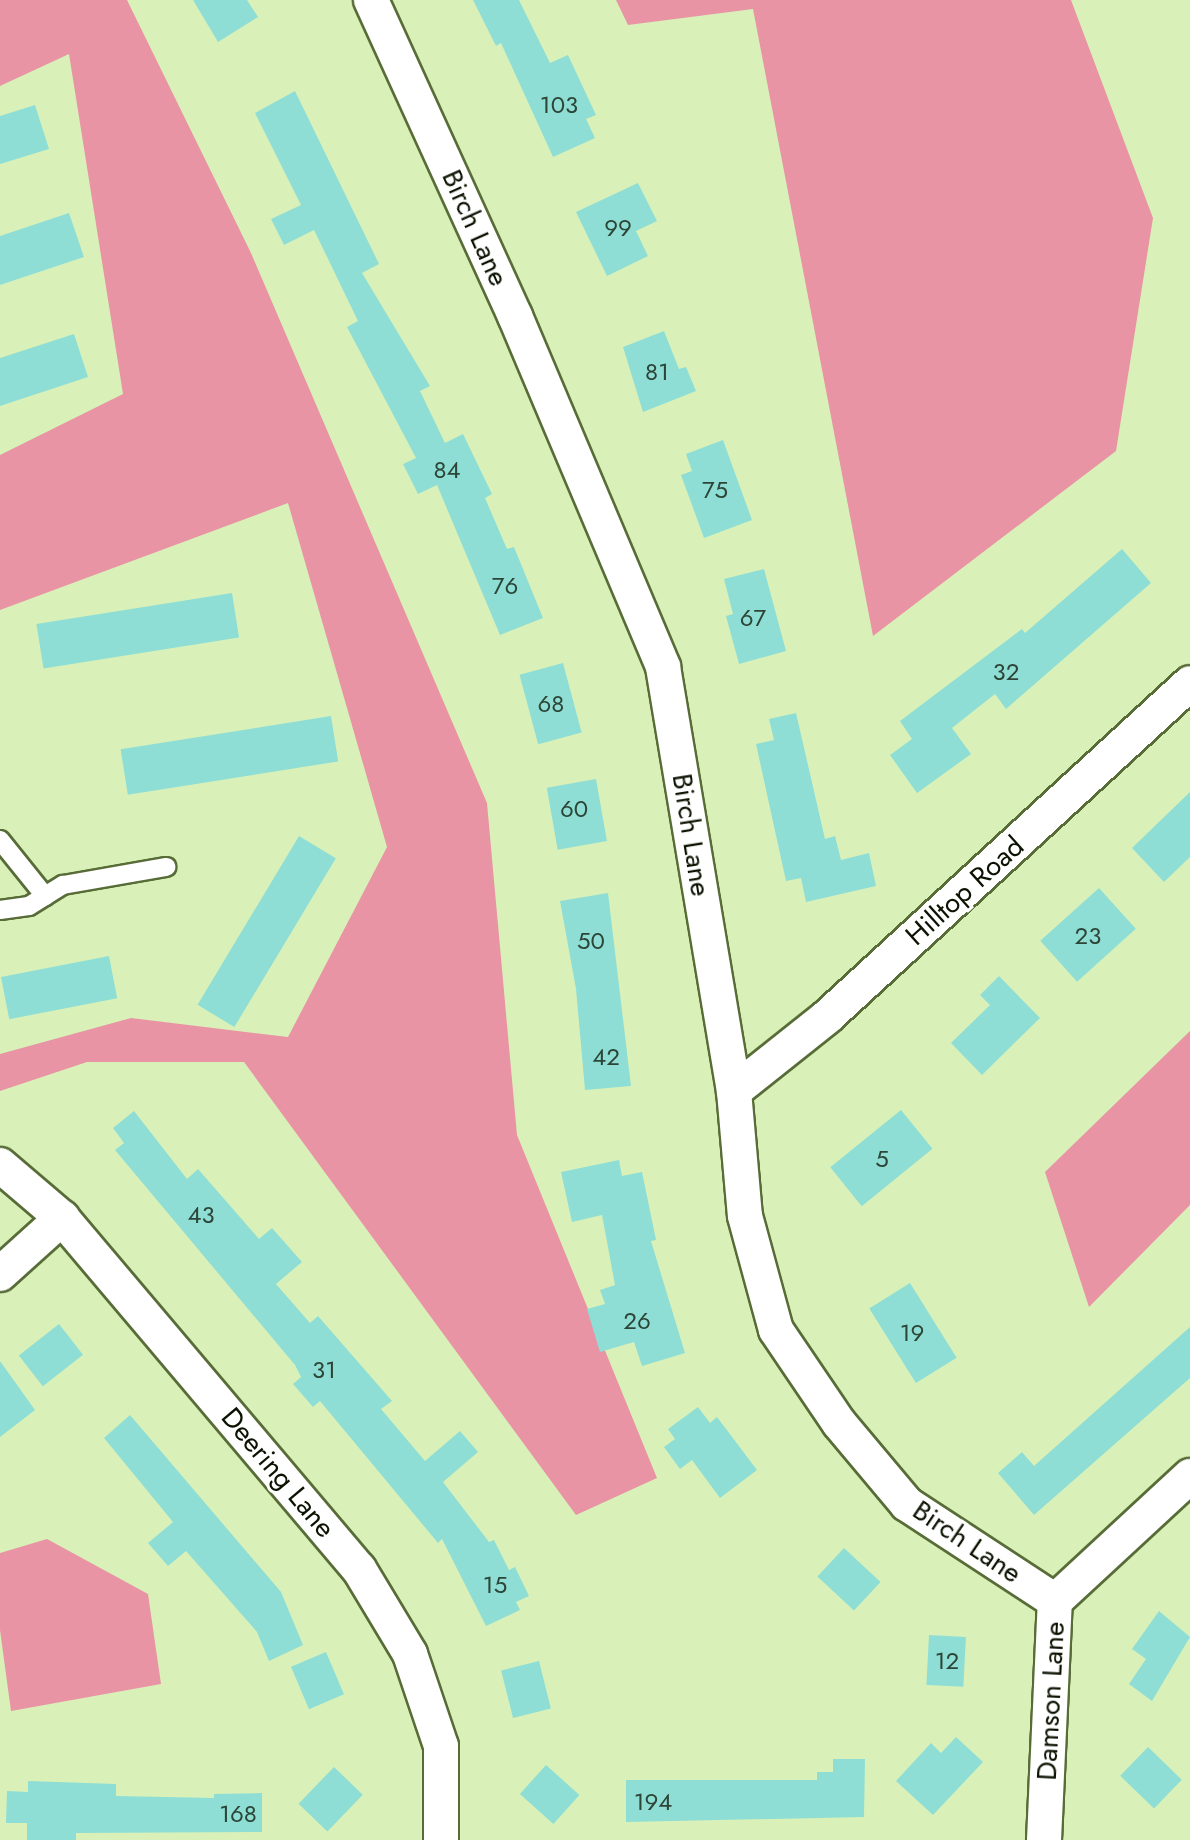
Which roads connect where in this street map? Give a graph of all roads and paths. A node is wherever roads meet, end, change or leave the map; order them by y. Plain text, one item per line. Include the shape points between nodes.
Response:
1 (371, 0) edge
2 (1190, 683) edge
3 (0, 840) edge
4 (166, 867) dead end
5 (45, 896) junction
6 (0, 910) edge
7 (734, 1091) junction
8 (0, 1165) edge
9 (62, 1218) junction
10 (0, 1274) edge
11 (1190, 1476) edge
12 (1055, 1601) junction
13 (441, 1840) edge
14 (1044, 1840) edge

1 - 7 street, Birch Lane via 515,316 663,667
2 - 7 street, Hilltop Road via 827,1017
3 - 5 lane
4 - 5 lane via 63,885
5 - 6 lane via 29,906
7 - 12 street, Birch Lane via 745,1216 776,1330 839,1423 907,1504
8 - 9 street, Deering Lane
9 - 10 street
9 - 13 street, Deering Lane via 359,1569 410,1654 441,1746
11 - 12 street, Damson Lane
12 - 14 street, Damson Lane

